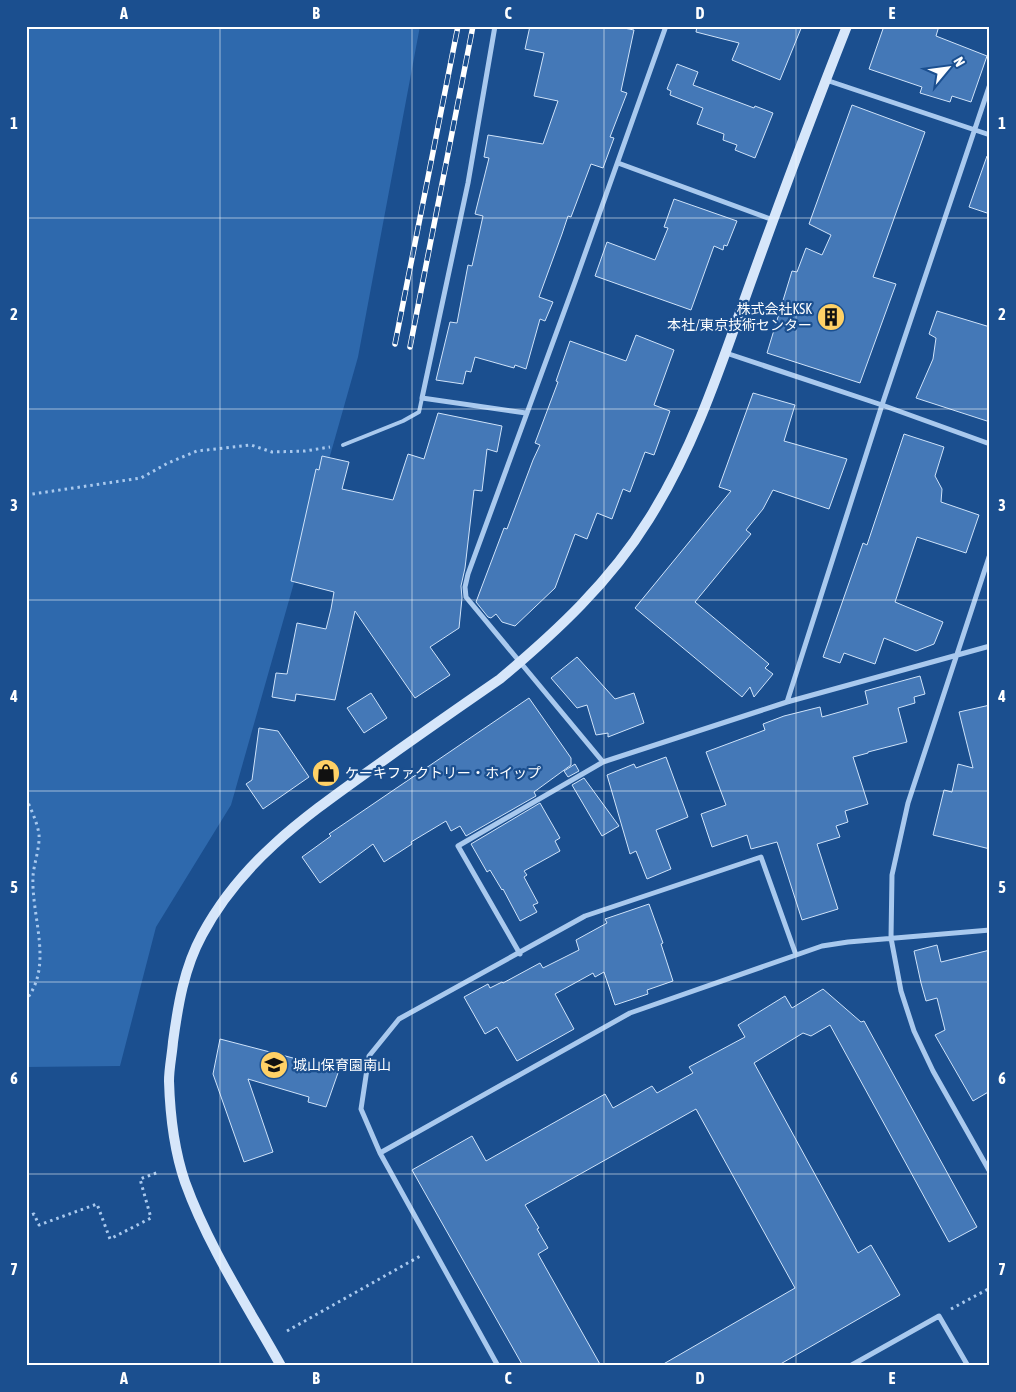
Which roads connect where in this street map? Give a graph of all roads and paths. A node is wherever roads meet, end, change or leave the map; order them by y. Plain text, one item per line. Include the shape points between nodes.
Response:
1 (495, 26) edge
2 (666, 26) edge
3 (847, 26) edge
4 (826, 80) junction
5 (990, 84) edge
6 (974, 130) junction
7 (990, 135) edge
8 (618, 162) junction
9 (773, 220) junction
10 (725, 353) junction
11 (422, 398) junction
12 (882, 405) junction
13 (526, 413) junction
14 (343, 444) joint
15 (990, 444) edge
16 (26, 495) edge
17 (990, 554) edge
18 (990, 646) edge
19 (956, 654) junction
20 (521, 662) junction
21 (787, 702) junction
22 (603, 762) junction
23 (26, 798) edge
24 (990, 930) edge
25 (891, 938) junction
26 (520, 954) junction
27 (796, 955) junction
28 (26, 1000) edge
29 (380, 1153) junction
30 (159, 1172) dead end
31 (990, 1172) edge
32 (26, 1217) edge
33 (433, 1249) junction
34 (990, 1288) edge
35 (939, 1316) junction
36 (287, 1331) dead end
37 (281, 1366) edge
38 (498, 1366) edge
39 (850, 1366) edge
40 (968, 1366) edge

1 - 11 street via 468,183
2 - 8 street
3 - 4 street
4 - 6 street
4 - 9 street
5 - 6 street
6 - 7 street
6 - 12 street
8 - 9 street
8 - 13 street
9 - 10 street
10 - 12 street
10 - 20 street via 678,470 648,520 616,566 583,604
11 - 13 street
11 - 14 lane via 419,412
12 - 15 street
12 - 21 street
13 - 20 street via 465,587 466,597
14 - 16 path via 305,451 272,452 251,445 197,451 141,478
17 - 19 street
18 - 19 street
19 - 21 street
19 - 25 street via 906,812 892,875
20 - 22 street
20 - 37 street via 310,813 272,844 239,880 221,906 202,935 186,972 177,1012 169,1079 174,1136 185,1181 201,1222
21 - 22 street
22 - 26 street via 458,846
23 - 28 path via 39,835 33,876 41,944 37,979
24 - 25 street
25 - 27 street via 822,946
25 - 31 street via 901,990 914,1031
26 - 27 street via 586,916 761,857
26 - 29 street via 399,1019 369,1056 362,1109
27 - 29 street via 630,1013
29 - 33 street
30 - 32 path via 140,1179 151,1218 110,1239 97,1204 39,1224 34,1214
33 - 36 path
33 - 38 street
34 - 35 path
35 - 39 street
35 - 40 street

